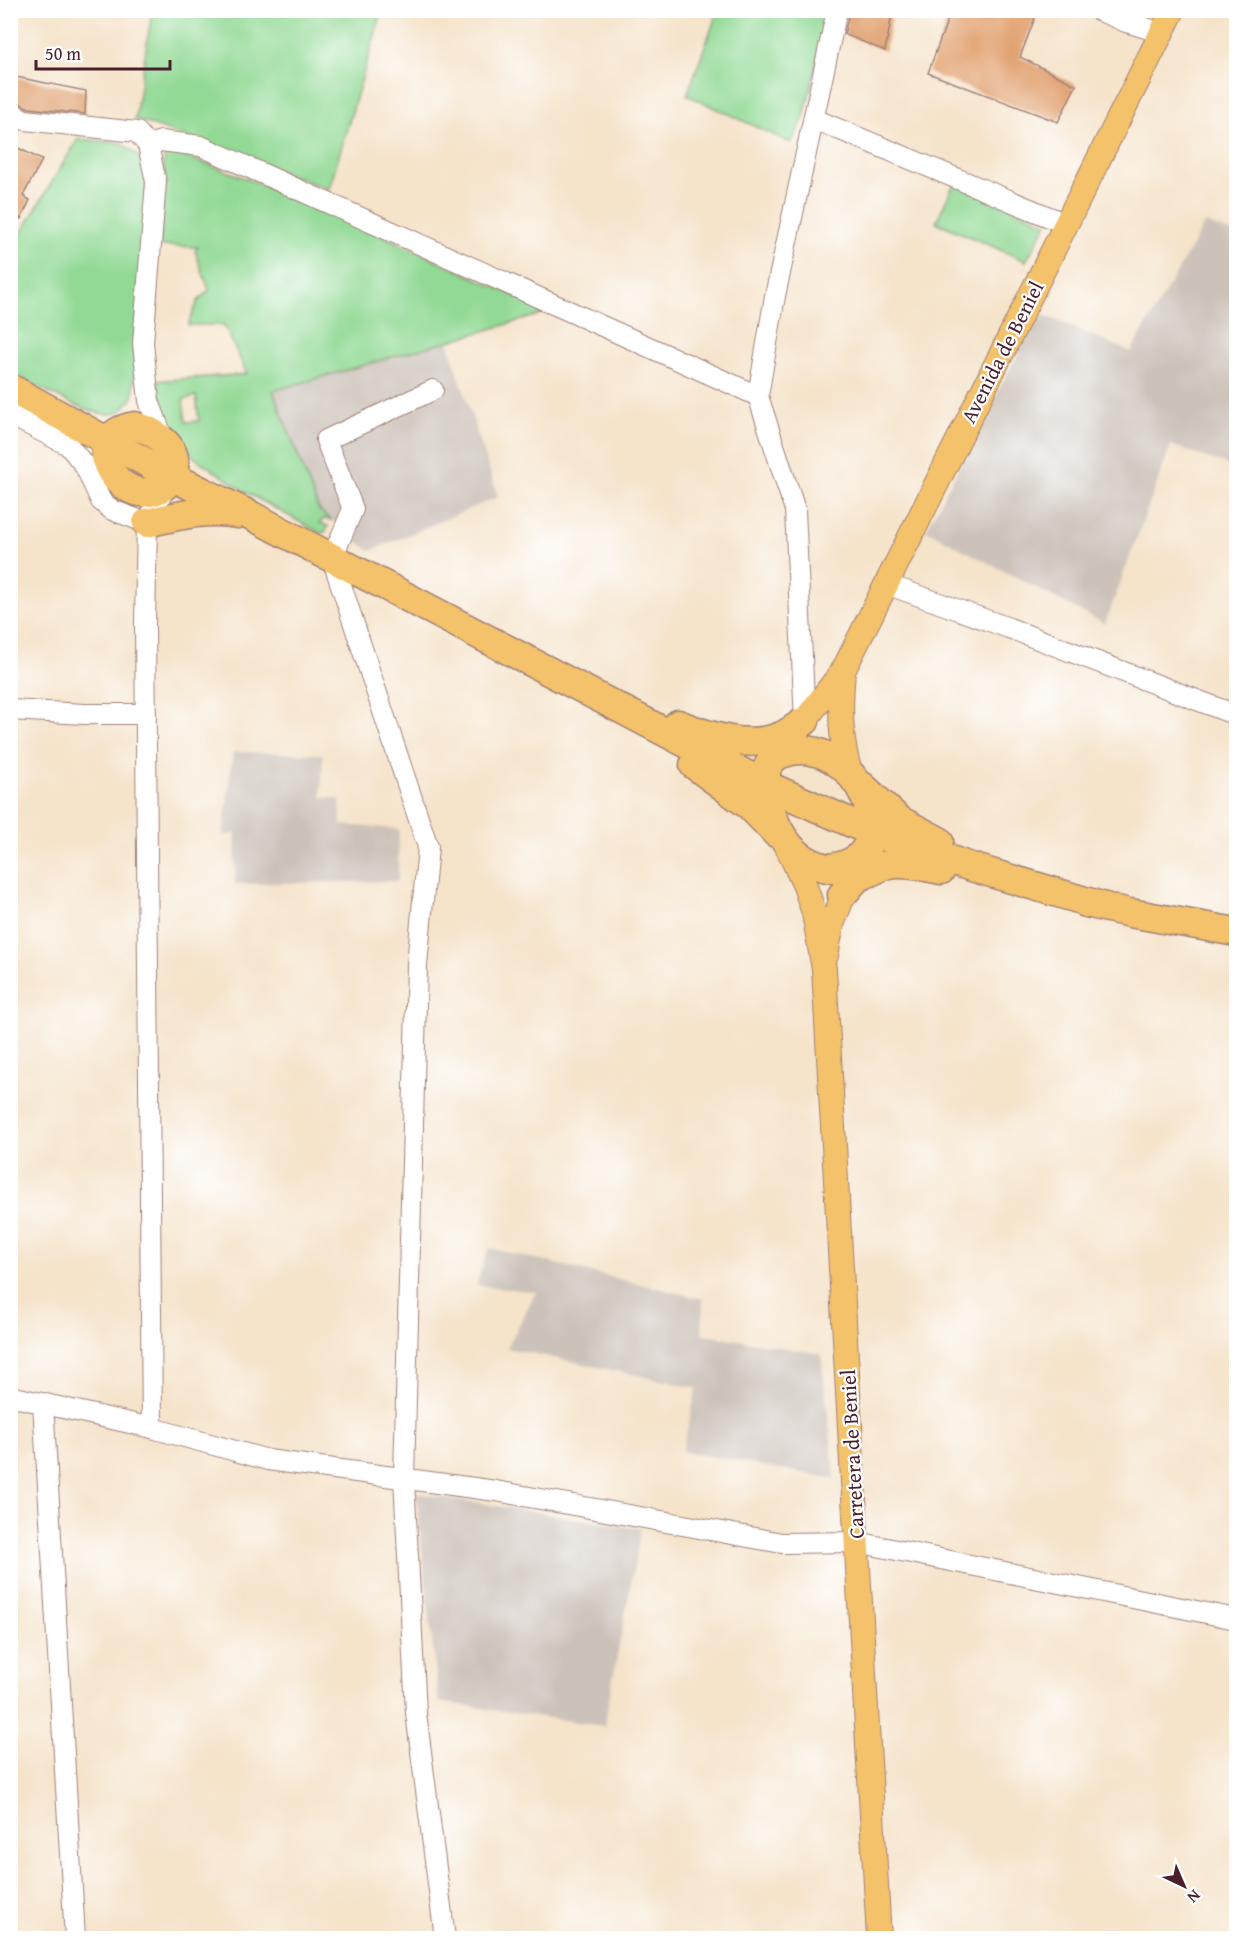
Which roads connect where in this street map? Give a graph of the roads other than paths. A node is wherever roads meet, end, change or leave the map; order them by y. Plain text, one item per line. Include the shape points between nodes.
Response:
1 (837, 10) edge
2 (1098, 10) edge
3 (1173, 10) edge
4 (1162, 33) junction
5 (10, 112) edge
6 (814, 120) junction
7 (148, 145) junction
8 (1066, 224) junction
9 (145, 381) junction
10 (10, 388) edge
11 (433, 390) dead end
12 (758, 396) junction
13 (10, 414) edge
14 (81, 425) junction
15 (118, 447) junction
16 (168, 463) junction
17 (252, 516) junction
18 (147, 523) junction
19 (332, 558) junction
20 (886, 584) junction
21 (843, 671) junction
22 (554, 675) junction
23 (10, 710) edge
24 (146, 714) junction
25 (1236, 715) edge
26 (805, 721) junction
27 (776, 747) junction
28 (852, 777) junction
29 (766, 785) junction
30 (784, 842) junction
31 (860, 858) junction
32 (842, 895) joint
33 (1105, 907) junction
34 (1236, 932) edge
35 (824, 969) junction
36 (10, 1396) edge
37 (43, 1403) junction
38 (152, 1428) junction
39 (404, 1478) junction
40 (857, 1542) junction
41 (1236, 1619) edge
42 (75, 1938) edge
43 (445, 1938) edge
44 (879, 1938) edge

1 - 6 street
2 - 4 street
3 - 4 main road, Avenida de Beniel
4 - 8 main road, Avenida de Beniel
5 - 7 street via 25,120 137,132
6 - 8 street
6 - 12 street via 775,296
7 - 9 street via 156,182 142,343
7 - 12 street via 161,141 201,146
8 - 20 main road, Avenida de Beniel
9 - 15 street
9 - 16 street
10 - 14 highway
11 - 19 street via 326,440 353,509
12 - 26 street via 795,510
13 - 18 street via 68,445 85,466 101,501 112,510
14 - 15 highway
14 - 15 highway via 107,427 124,421
15 - 16 highway
15 - 16 highway via 127,486 141,492 158,490
15 - 18 street via 134,498
16 - 17 highway
16 - 18 street
17 - 18 highway via 212,511
17 - 19 highway
18 - 24 street
19 - 22 highway
19 - 39 street via 428,847 417,965
20 - 21 main road, Avenida de Beniel
20 - 25 street
21 - 26 main road
21 - 28 main road via 843,738
22 - 27 highway via 693,730
22 - 29 highway
22 - 30 highway via 711,776 750,806
23 - 24 street
24 - 38 street
26 - 27 highway via 780,737
27 - 28 highway via 819,752
27 - 29 highway via 767,766
28 - 31 highway via 870,809
28 - 33 highway via 899,820 931,837
29 - 30 highway
29 - 31 highway
30 - 31 highway via 807,861
30 - 35 main road via 814,913
31 - 32 highway via 857,878
31 - 33 highway via 919,865
32 - 35 main road
33 - 34 highway
35 - 40 main road, Carretera de Beniel
36 - 37 street
37 - 38 street
37 - 42 street
38 - 39 street via 268,1460
39 - 40 street via 496,1491 782,1544
39 - 43 street via 416,1713
40 - 41 street
40 - 44 main road, Carretera de Beniel

